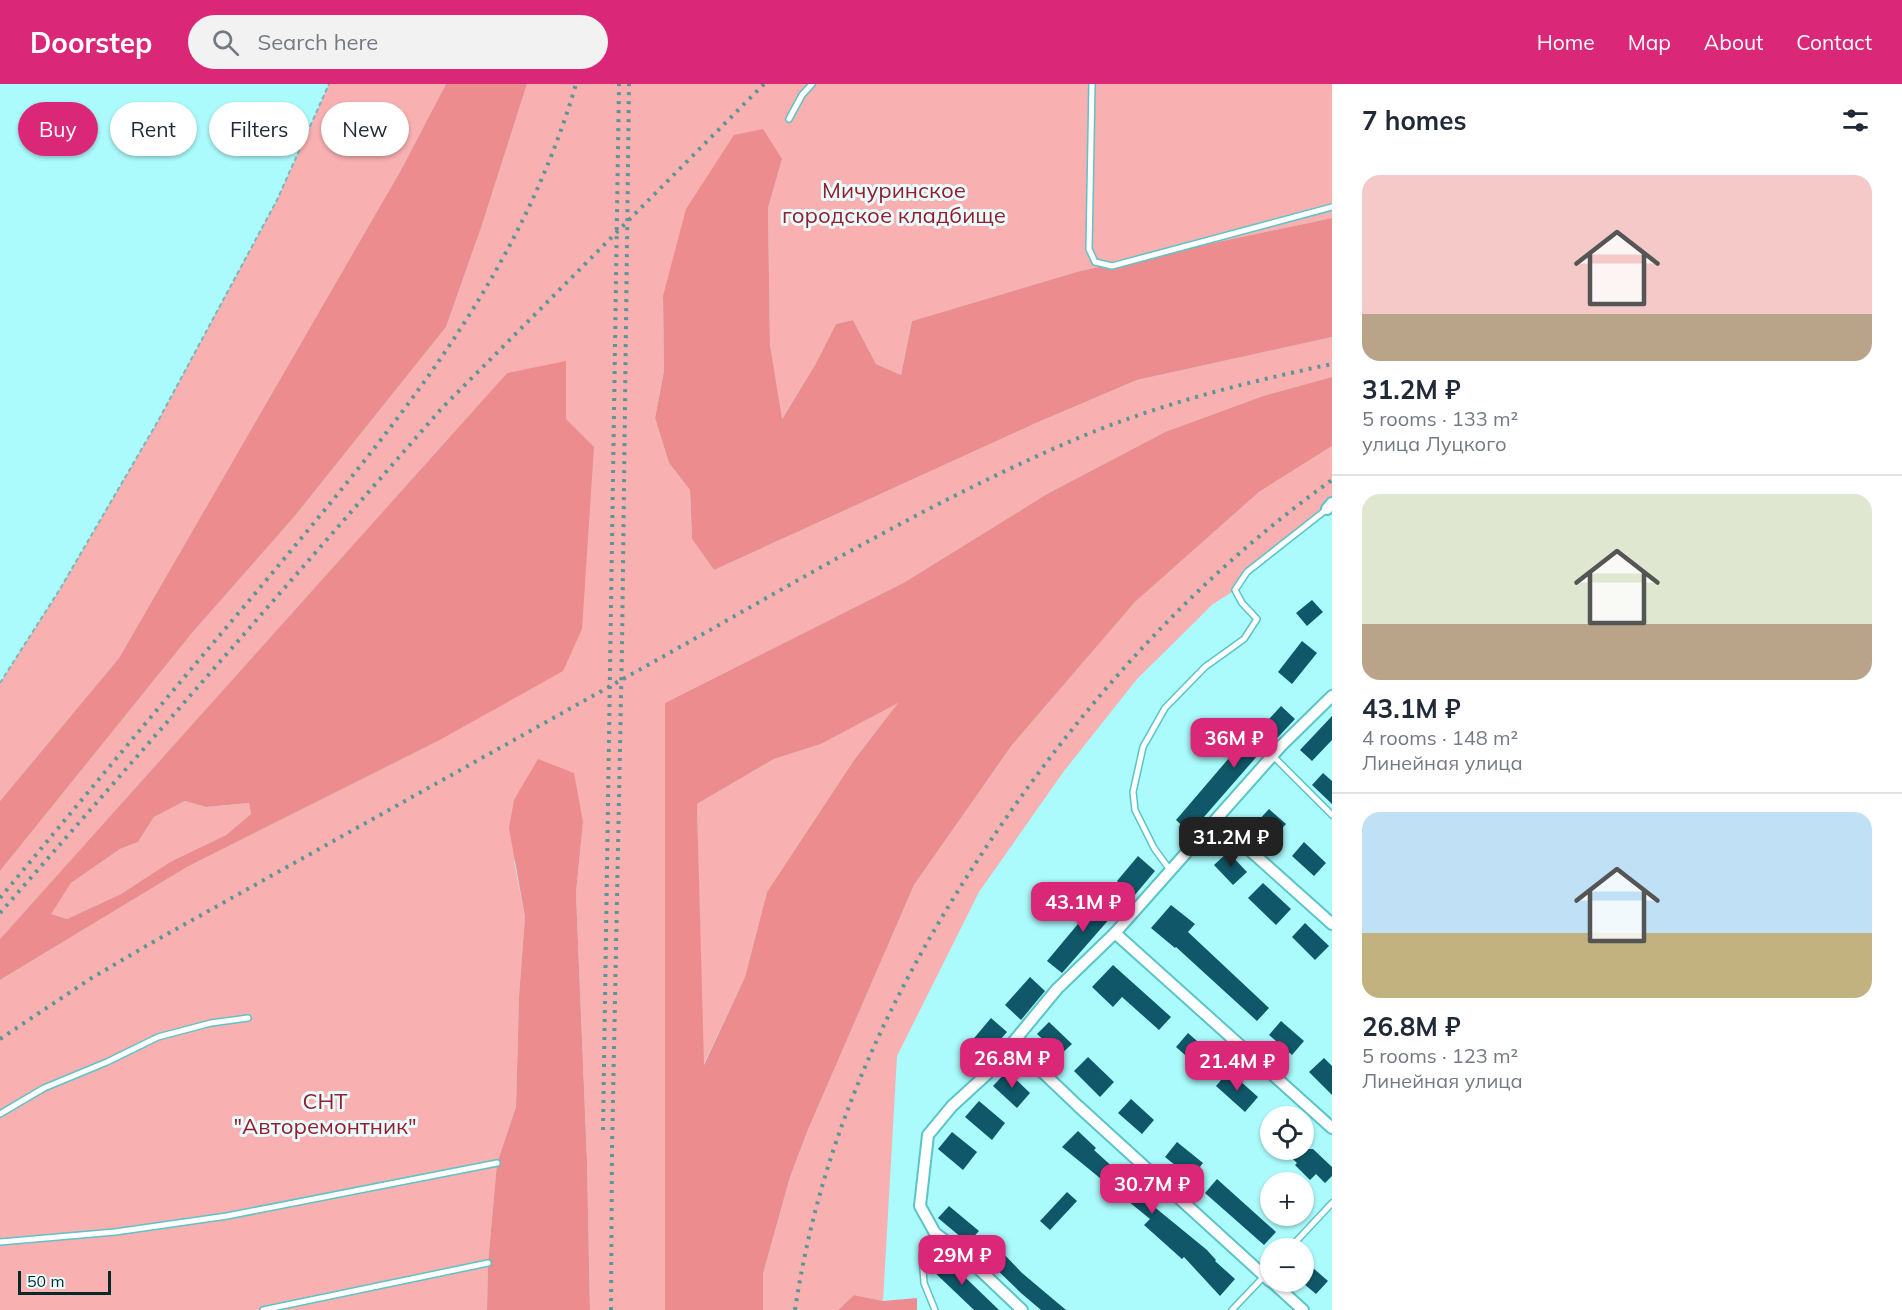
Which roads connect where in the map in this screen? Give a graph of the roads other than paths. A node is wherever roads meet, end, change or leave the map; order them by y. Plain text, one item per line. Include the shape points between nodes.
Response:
1 (812, 84) edge
2 (1092, 84) edge
3 (789, 119) dead end
4 (1332, 207) edge
5 (1330, 506) edge
6 (1332, 696) edge
7 (1273, 756) junction
8 (1332, 815) edge
9 (1216, 820) junction
10 (1171, 871) junction
11 (1332, 924) edge
12 (1115, 933) junction
13 (248, 1018) dead end
14 (1012, 1043) junction
15 (0, 1114) edge
16 (1332, 1128) edge
17 (497, 1163) dead end
18 (1332, 1203) edge
19 (935, 1233) junction
20 (1299, 1238) edge
21 (0, 1242) edge
22 (488, 1263) dead end
23 (1260, 1269) edge
24 (1260, 1285) edge
25 (1284, 1292) edge
26 (263, 1310) edge
27 (935, 1310) edge
28 (1022, 1310) edge
29 (1232, 1310) edge
30 (1303, 1310) edge

1 - 3 lane
2 - 4 lane via 1089,249 1095,262 1112,266
5 - 10 lane via 1247,572 1235,590 1257,619 1244,639 1205,667 1165,708 1143,747 1133,792 1135,810
6 - 7 street
7 - 8 lane
7 - 9 street
9 - 10 street
9 - 11 street
10 - 12 street
12 - 14 street via 1057,989
12 - 16 street
13 - 15 lane via 158,1037 44,1088
14 - 19 street via 928,1135 920,1206
14 - 23 street
17 - 21 lane via 227,1216 115,1232
18 - 20 lane
19 - 27 lane via 922,1254 924,1283
19 - 28 street
22 - 26 lane
24 - 29 lane
25 - 30 street

